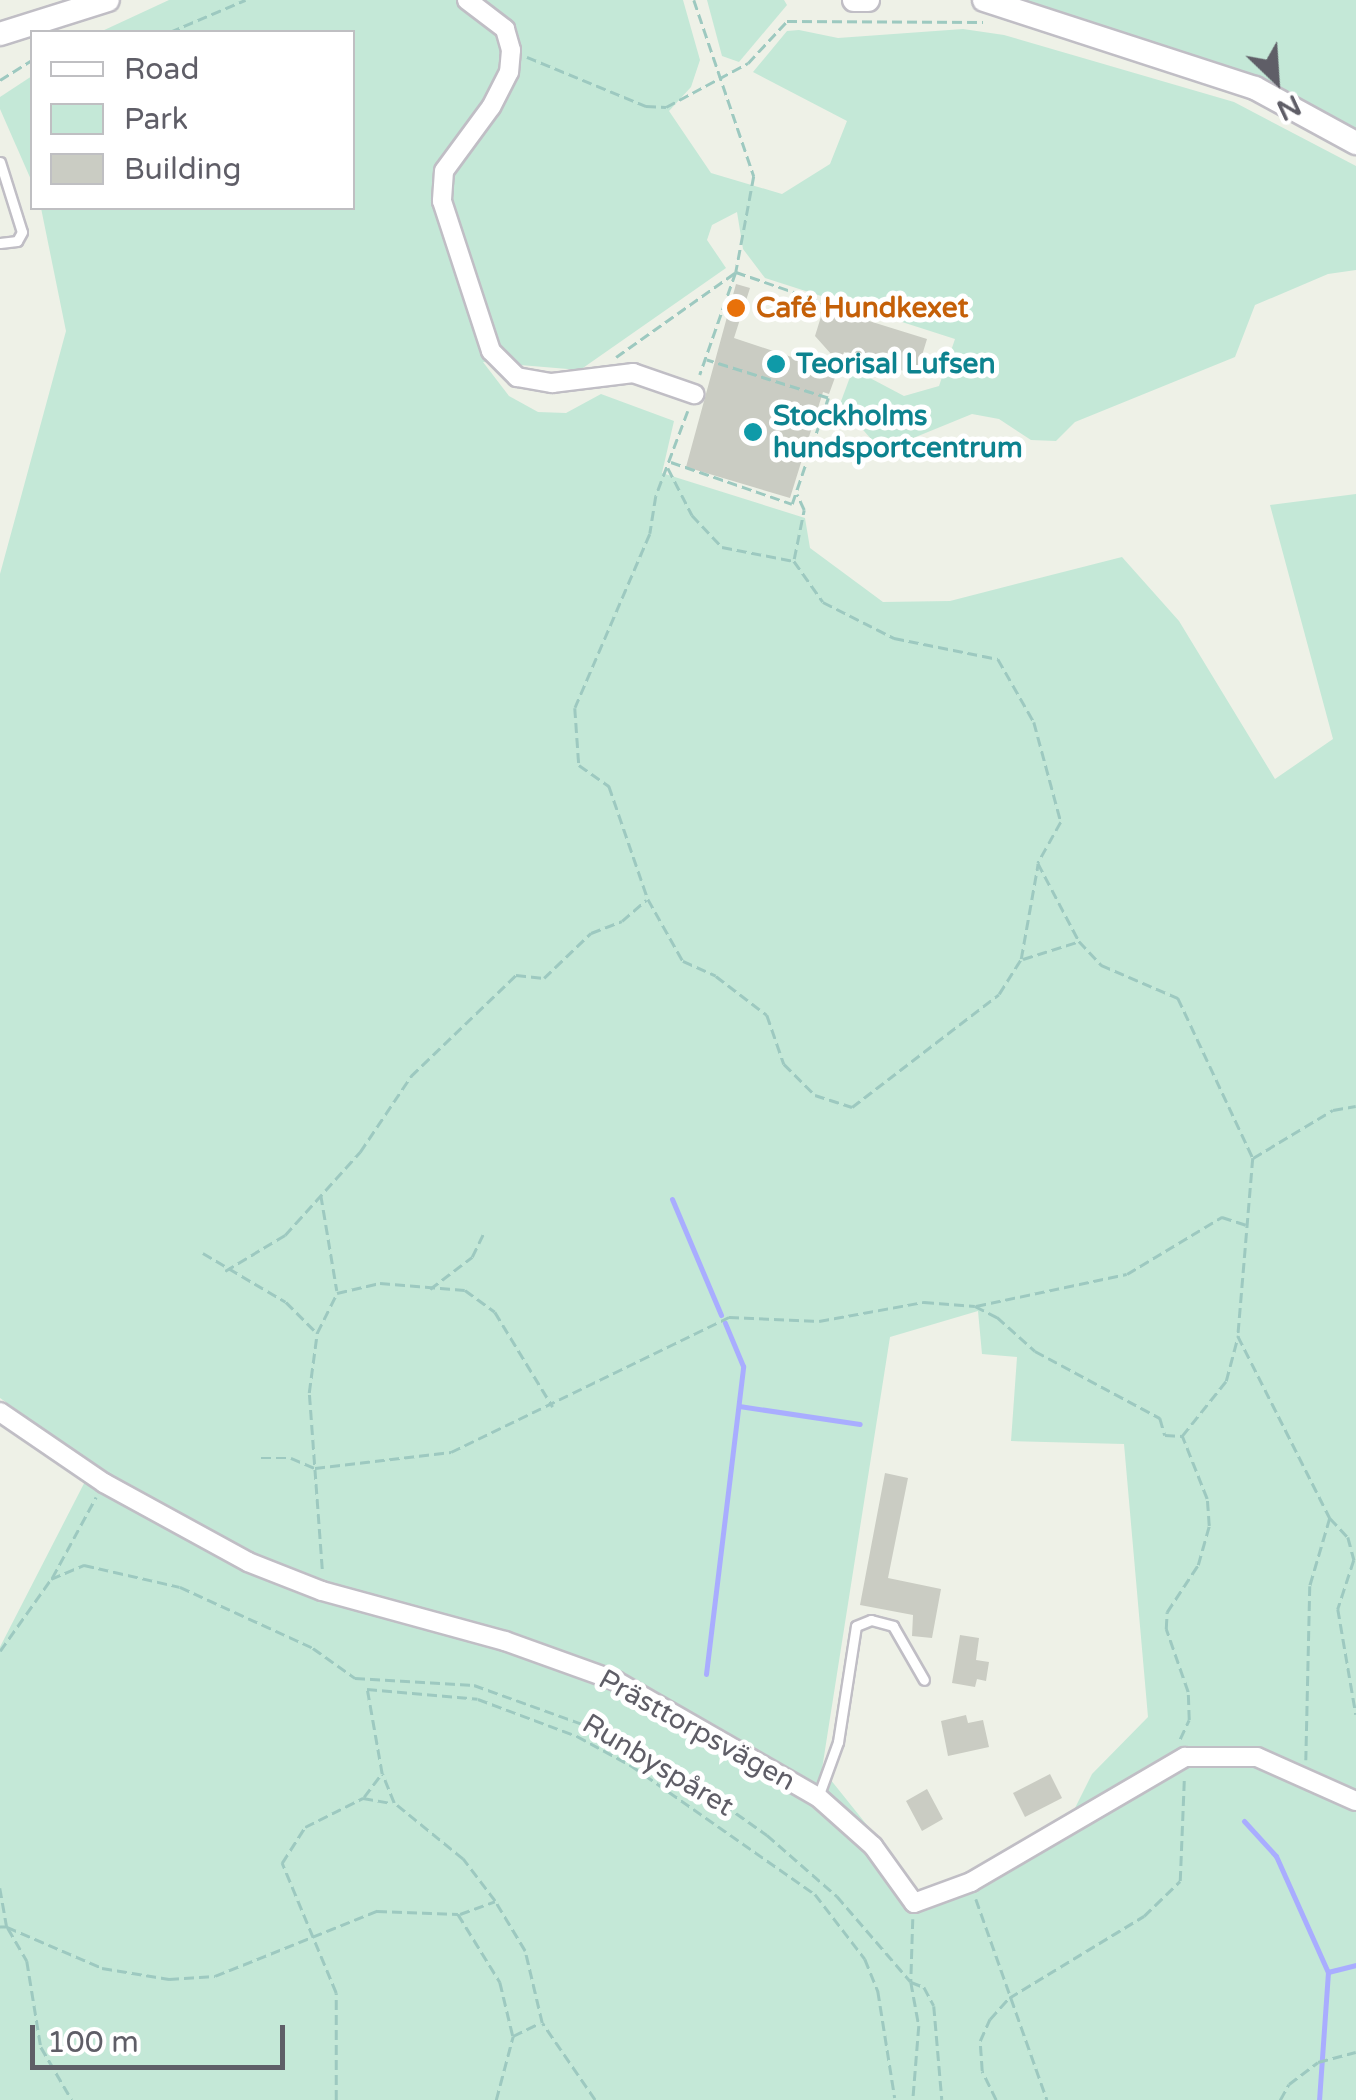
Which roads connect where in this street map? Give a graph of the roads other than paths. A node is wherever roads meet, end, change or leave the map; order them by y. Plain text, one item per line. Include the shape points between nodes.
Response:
1 (105, 0) edge
2 (467, 0) edge
3 (854, 0) edge
4 (868, 0) edge
5 (984, 0) edge
6 (0, 34) edge
7 (1356, 143) edge
8 (0, 162) edge
9 (0, 243) edge
10 (694, 394) road end
11 (0, 1412) edge
12 (924, 1680) dead end
13 (818, 1797) junction
14 (1356, 1800) edge

1 - 6 street
2 - 10 street via 505,29 512,50 510,72 491,106 444,171 442,201 491,351 517,377 552,383 633,373
3 - 4 street
5 - 7 street via 1255,88
8 - 9 lane via 22,232 17,241
11 - 13 street, Prästtorpsvägen via 104,1483 248,1562 616,1681
12 - 13 lane via 893,1626 871,1620 856,1626 838,1742
13 - 14 street, Prästtorpsvägen via 873,1846 914,1903 970,1882 1185,1757 1258,1757

